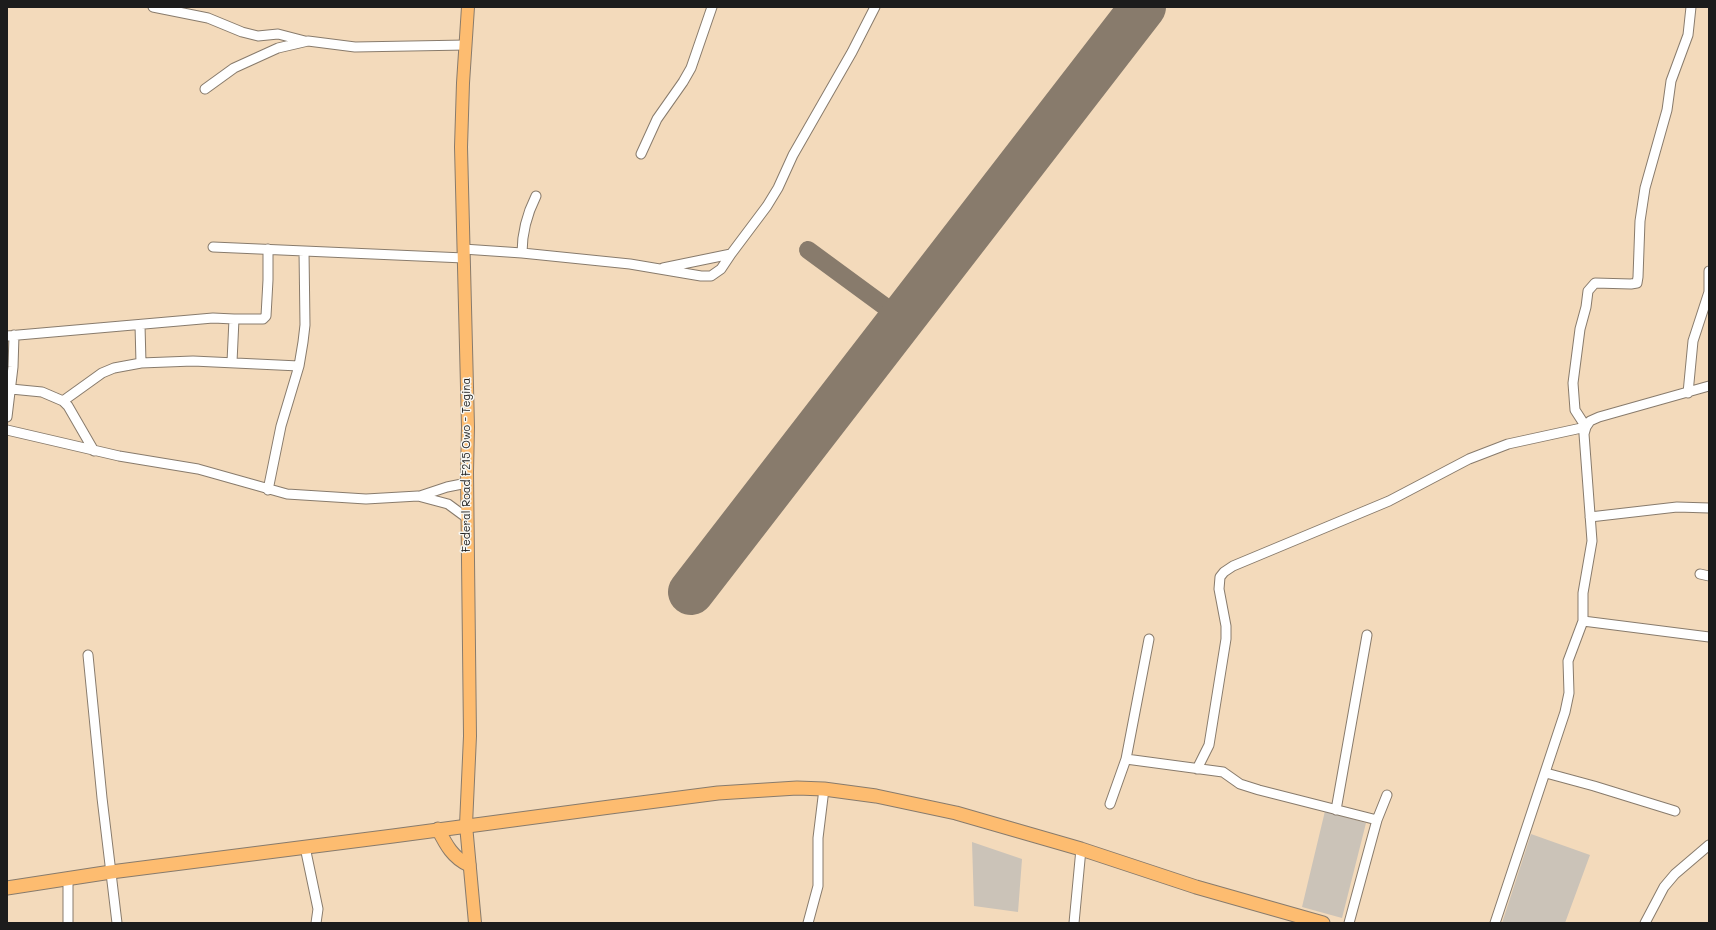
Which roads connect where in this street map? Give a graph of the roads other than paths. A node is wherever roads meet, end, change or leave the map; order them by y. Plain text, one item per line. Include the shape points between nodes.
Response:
1 (154, 7) edge
2 (468, 7) edge
3 (712, 7) edge
4 (875, 7) edge
5 (1691, 7) edge
6 (308, 41) junction
7 (466, 46) junction
8 (205, 89) dead end
9 (641, 154) dead end
10 (536, 196) dead end
11 (213, 247) dead end
12 (268, 249) junction
13 (304, 251) junction
14 (522, 253) junction
15 (463, 254) junction
16 (731, 254) junction
17 (662, 268) junction
18 (1709, 271) edge
19 (1709, 292) edge
20 (234, 319) junction
21 (140, 325) junction
22 (11, 336) edge
23 (232, 362) junction
24 (141, 363) junction
25 (299, 366) junction
26 (1709, 386) edge
27 (11, 389) junction
28 (1688, 393) junction
29 (63, 402) junction
30 (7, 417) edge
31 (1586, 427) junction
32 (7, 430) edge
33 (94, 451) junction
34 (467, 483) junction
35 (268, 490) junction
36 (418, 496) junction
37 (1709, 508) edge
38 (1590, 517) junction
39 (467, 518) junction
40 (1583, 621) junction
41 (1367, 635) dead end
42 (1709, 637) edge
43 (1149, 639) dead end
44 (88, 655) dead end
45 (1126, 759) junction
46 (1197, 769) junction
47 (1546, 773) junction
48 (824, 789) junction
49 (1387, 795) dead end
50 (1110, 804) dead end
51 (1336, 810) junction
52 (1675, 811) dead end
53 (1377, 820) junction
54 (466, 825) junction
55 (438, 829) junction
56 (1709, 845) edge
57 (305, 847) junction
58 (1081, 849) junction
59 (469, 865) junction
60 (111, 872) junction
61 (68, 879) junction
62 (7, 888) edge
63 (68, 923) edge
64 (118, 923) edge
65 (316, 923) edge
66 (476, 923) edge
67 (808, 923) edge
68 (1074, 923) edge
69 (1323, 923) edge
70 (1349, 923) edge
71 (1495, 923) edge
72 (1645, 923) edge

1 - 6 street via 208,18 258,36 278,34
2 - 7 main road, Federal Road F215 Owo - Tegina
3 - 9 street via 690,68 657,119
4 - 16 street via 793,155 778,188
5 - 31 street via 1688,35 1671,81 1667,110 1644,188 1637,283 1595,283 1588,291 1573,383 1575,410
6 - 7 street via 355,47
6 - 8 street via 272,50 234,68
7 - 15 main road, Federal Road F215 Owo - Tegina via 461,147
10 - 14 street via 528,216
11 - 12 street
12 - 13 street
12 - 20 street via 266,316
13 - 15 street
13 - 25 street via 305,325
14 - 15 street
14 - 17 street
15 - 34 main road, Federal Road F215 Owo - Tegina via 468,419
16 - 17 street
16 - 17 street via 721,269 711,276 682,274
18 - 19 street
19 - 28 street via 1693,341
20 - 21 street via 213,318
20 - 23 street
21 - 22 street
21 - 24 street
22 - 27 street
23 - 24 street
23 - 25 street
24 - 29 street via 114,368 102,374
25 - 35 street via 281,426
26 - 28 street
27 - 29 street via 42,392
27 - 30 street
28 - 31 street via 1598,417 1590,421
29 - 33 street via 68,406
31 - 38 street via 1584,449
31 - 46 street via 1508,444 1469,459 1389,501 1249,559 1224,572 1220,577 1219,589 1226,639 1209,745
32 - 33 street
33 - 35 street via 198,469
34 - 36 street
34 - 39 main road, Federal Road F215 Owo - Tegina
35 - 36 street via 327,497
36 - 39 street via 448,504
37 - 38 street via 1677,507
38 - 40 street via 1592,541 1583,593
39 - 54 main road, Federal Road F215 Owo - Tegina via 470,736
40 - 42 street
40 - 47 street via 1568,661 1565,712
41 - 51 street
43 - 45 street
44 - 60 street
45 - 46 street
45 - 50 street
46 - 51 street via 1223,772 1240,784
47 - 52 street
47 - 71 street
48 - 54 highway via 731,792
48 - 58 highway via 928,806
48 - 67 street via 818,838 818,886
49 - 53 street
51 - 53 street
53 - 70 street
54 - 55 highway
54 - 59 main road, Federal Road F215 Owo - Tegina
55 - 57 highway
55 - 59 highway via 453,854
56 - 72 street via 1675,874 1664,888
57 - 60 highway
57 - 65 street via 318,909
58 - 68 street
58 - 69 highway via 1196,887
59 - 66 main road, Federal Road F215 Owo - Tegina
60 - 61 highway
60 - 64 street
61 - 62 highway
61 - 63 street

